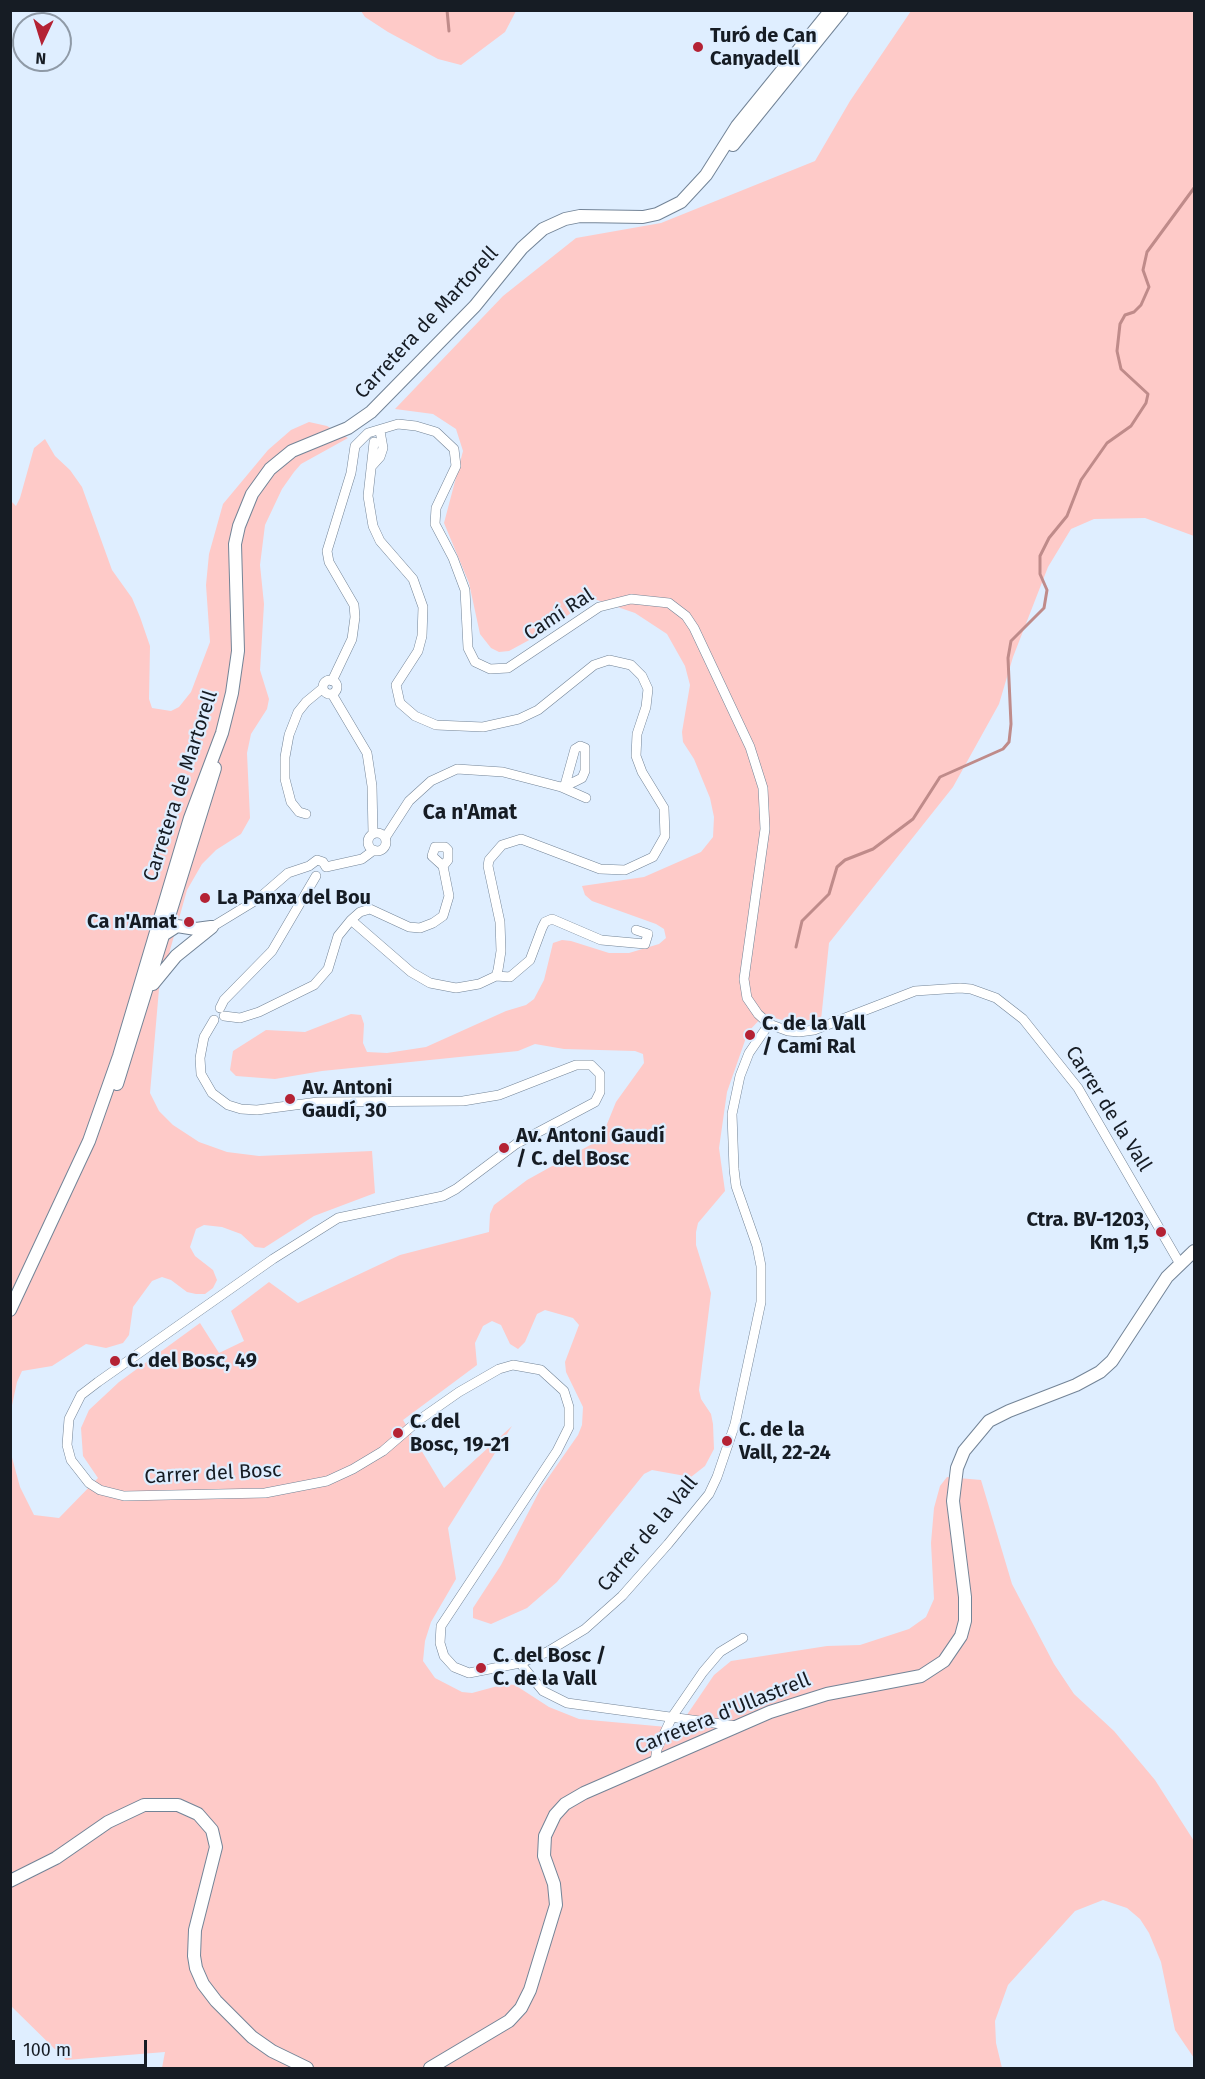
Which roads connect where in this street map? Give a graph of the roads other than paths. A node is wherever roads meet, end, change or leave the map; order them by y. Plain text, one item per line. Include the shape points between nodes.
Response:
1 (822, 10) edge
2 (837, 13) edge
3 (815, 30) junction
4 (706, 175) junction
5 (379, 436) junction
6 (328, 691) junction
7 (222, 733) junction
8 (586, 798) dead end
9 (306, 814) dead end
10 (373, 834) junction
11 (385, 838) junction
12 (374, 850) junction
13 (309, 866) junction
14 (443, 866) dead end
15 (326, 867) junction
16 (315, 876) junction
17 (182, 882) junction
18 (164, 906) junction
19 (351, 920) junction
20 (186, 927) junction
21 (212, 927) junction
22 (636, 930) dead end
23 (164, 934) junction
24 (187, 948) junction
25 (148, 958) junction
26 (496, 976) junction
27 (147, 994) junction
28 (222, 1012) junction
29 (769, 1024) junction
30 (89, 1142) junction
31 (1194, 1251) edge
32 (1180, 1264) junction
33 (10, 1311) edge
34 (743, 1638) dead end
35 (520, 1663) junction
36 (672, 1717) junction
37 (736, 1726) junction
38 (655, 1761) junction
39 (10, 1881) edge
40 (306, 2068) edge
41 (430, 2068) edge

1 - 3 main road
2 - 3 main road, Carretera de Martorell
2 - 4 main road
3 - 4 main road, Carretera de Martorell via 737,126
4 - 7 main road, Carretera de Martorell via 681,202 657,214 580,216 543,230 371,412 348,428 292,450 270,469 252,494 239,526 235,571 238,651
5 - 6 street via 363,443 353,462 327,551 329,562 354,605 355,626 332,681 337,687
5 - 26 street via 382,452 371,468 369,505 375,533 407,571 423,607 418,651 396,685 400,703 430,723 451,728 510,722 538,710 585,672 609,660 631,665 648,689 636,750 642,772 664,808 666,829 661,849 635,867 609,871 521,839 502,845 488,866 502,937
5 - 29 street, Camí Ral via 398,424 416,426 444,437 454,448 456,466 436,508 435,524 465,590 467,643 475,662 490,669 508,668 599,607 615,602 645,599 669,603 686,616 750,747 764,796 765,829 744,979 747,998
6 - 9 street via 306,702 298,712 285,757 291,802
6 - 10 street via 367,753
7 - 17 main road via 220,753
7 - 18 main road, Carretera de Martorell via 199,791
8 - 11 street via 563,786 503,772 457,769 431,781 410,801
10 - 11 street via 380,833
10 - 12 street via 368,842
11 - 12 street via 384,848
12 - 15 street via 362,859
13 - 15 street via 318,860
13 - 16 street
13 - 21 street via 288,873 258,898
14 - 19 street via 448,904 443,916 433,923 409,927 370,909
15 - 16 street via 323,875
16 - 28 street via 272,951 224,1000
17 - 20 main road via 178,914
17 - 23 main road
18 - 23 main road
18 - 25 main road, Carretera de Martorell
19 - 26 street via 411,972 430,983 469,987
19 - 28 street via 338,936 328,969 314,985 252,1015 234,1019
20 - 21 main road
20 - 23 main road via 172,927
20 - 24 main road via 193,937
21 - 24 main road
22 - 26 street via 648,934 645,944 601,940 552,919 545,922 530,960 510,977
23 - 24 main road via 172,949
23 - 25 main road
23 - 27 main road
24 - 27 main road via 166,966
25 - 30 main road, Carretera de Martorell
27 - 30 main road via 115,1089
28 - 35 street, Carrer del Bosc via 220,1020 214,1020 204,1037 201,1074 212,1094 241,1109 318,1102 478,1100 585,1064 597,1068 601,1081 599,1098 516,1144 475,1177 443,1196 338,1218 273,1259 81,1395 67,1428 69,1453 89,1483 112,1494 265,1493 327,1480 353,1469 383,1451 418,1420 499,1369 513,1365 541,1370 564,1391 569,1427 439,1630 444,1656 461,1671 481,1672
29 - 32 street, Carrer de la Vall via 788,1031 814,1030 886,1001 929,989 971,989 996,998 1034,1031 1078,1088
29 - 35 street, Carrer de la Vall via 749,1053 732,1114 736,1186 757,1246 762,1287 727,1452 709,1494 622,1596 585,1629
30 - 33 main road, Carretera de Martorell
31 - 32 main road, Carretera d'Ullastrell
32 - 37 main road, Carretera d'Ullastrell via 1112,1361 1100,1372 989,1421 964,1451 957,1468 953,1501 965,1598 964,1621 961,1636 944,1661 921,1676 827,1694
34 - 36 street via 720,1652
35 - 36 street via 543,1691 560,1701
36 - 37 street
36 - 38 street
37 - 38 main road, Carretera d'Ullastrell
38 - 41 main road, Carretera d'Ullastrell via 584,1793 555,1815 543,1850 556,1905 530,1990 509,2021
39 - 40 main road via 144,1805 178,1805 198,1814 212,1830 216,1847 195,1930 196,1968 216,2001 252,2037

